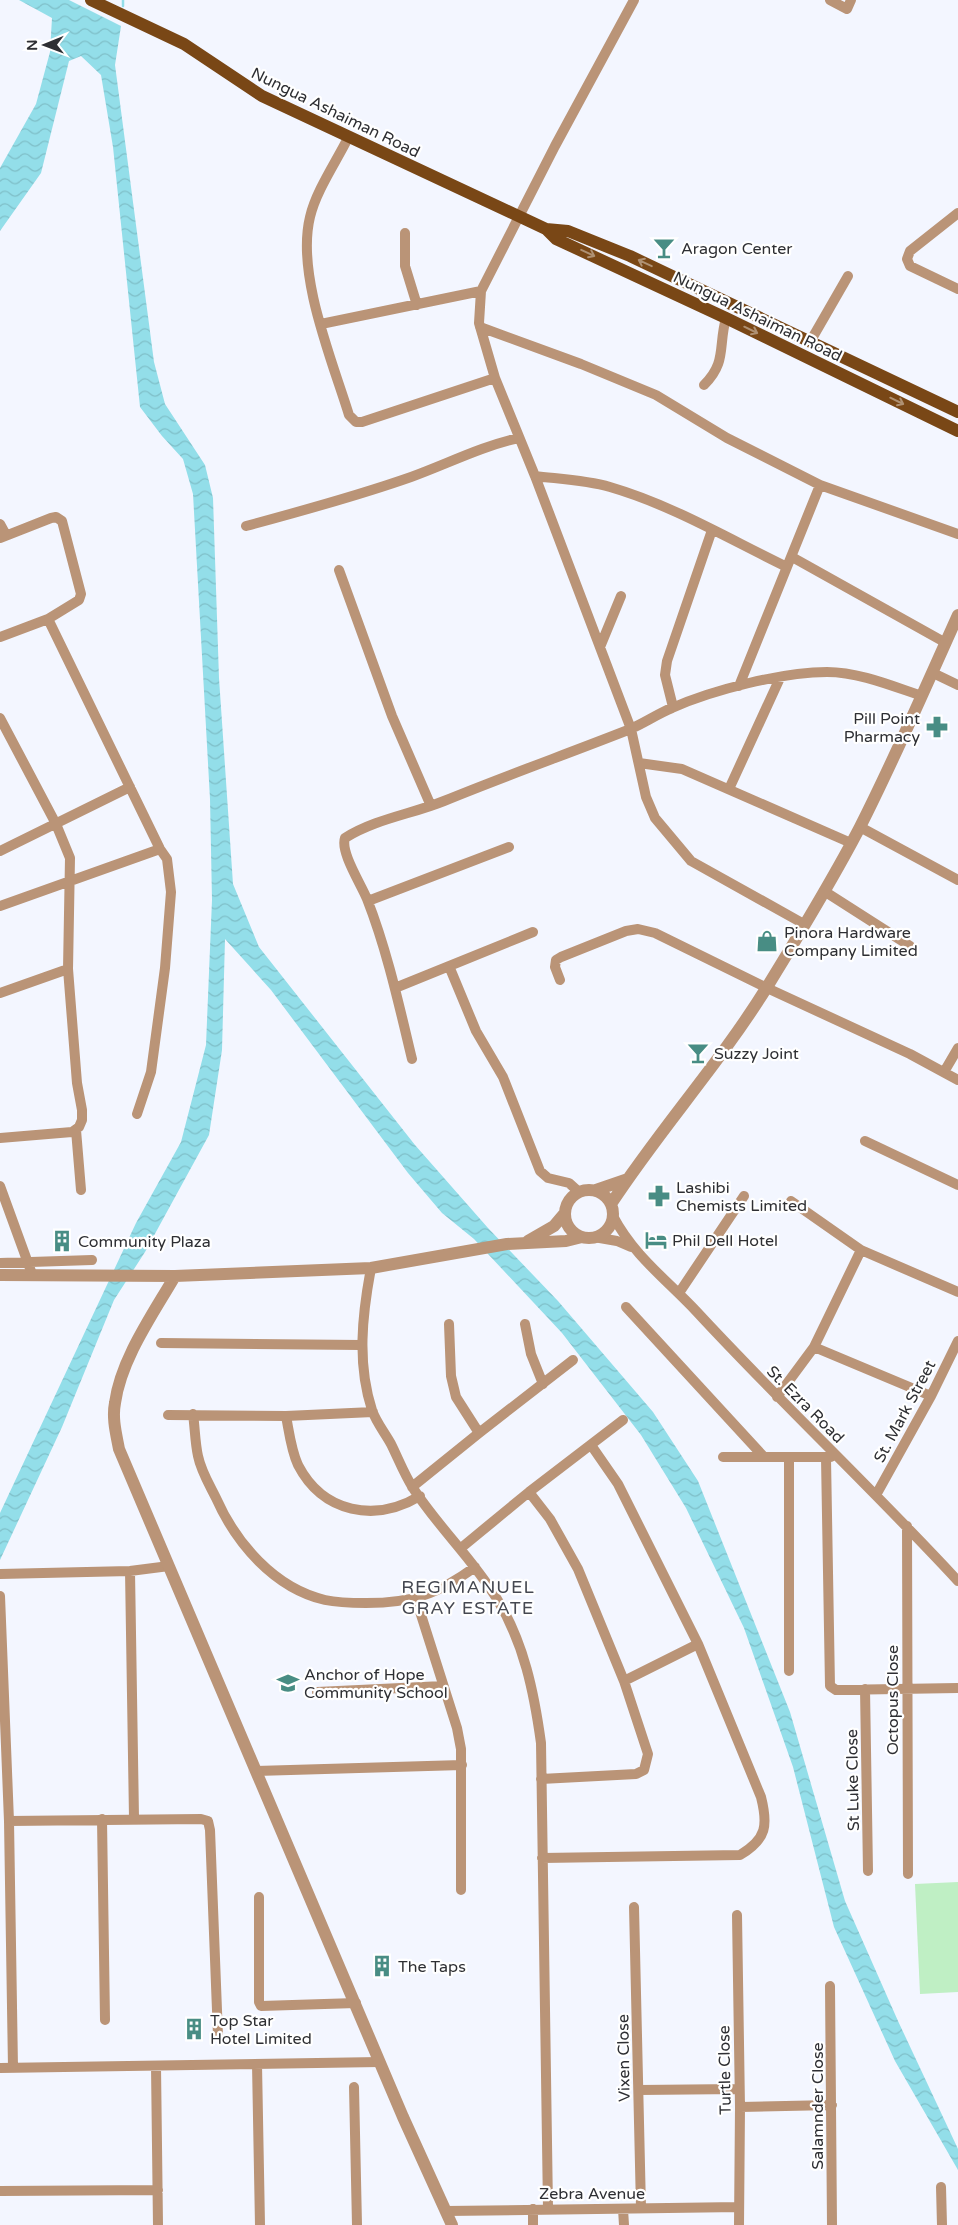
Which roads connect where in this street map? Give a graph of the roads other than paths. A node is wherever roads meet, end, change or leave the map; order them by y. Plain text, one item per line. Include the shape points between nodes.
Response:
1 (91, 0) edge
2 (634, 0) edge
3 (830, 0) edge
4 (851, 0) edge
5 (348, 138) junction
6 (958, 213) edge
7 (518, 217) junction
8 (405, 233) dead end
9 (566, 236) junction
10 (848, 276) dead end
11 (958, 289) edge
12 (481, 292) junction
13 (417, 304) junction
14 (726, 318) junction
15 (321, 324) junction
16 (480, 327) junction
17 (810, 342) junction
18 (495, 378) junction
19 (704, 385) dead end
20 (958, 411) edge
21 (958, 431) edge
22 (520, 438) junction
23 (535, 476) junction
24 (820, 485) junction
25 (0, 524) edge
26 (246, 526) dead end
27 (712, 530) junction
28 (958, 534) edge
29 (3, 536) edge
30 (792, 557) junction
31 (786, 567) junction
32 (339, 570) dead end
33 (621, 596) dead end
34 (958, 615) edge
35 (48, 619) junction
36 (0, 637) edge
37 (946, 643) junction
38 (600, 648) junction
39 (933, 673) junction
40 (780, 678) junction
41 (958, 685) edge
42 (738, 686) junction
43 (922, 696) junction
44 (673, 707) junction
45 (0, 718) edge
46 (631, 729) junction
47 (639, 764) junction
48 (130, 787) junction
49 (729, 789) junction
50 (432, 806) junction
51 (56, 824) junction
52 (860, 827) junction
53 (851, 843) junction
54 (509, 847) dead end
55 (160, 850) junction
56 (0, 851) edge
57 (958, 880) edge
58 (69, 882) junction
59 (824, 891) junction
60 (368, 901) junction
61 (0, 906) edge
62 (804, 924) junction
63 (533, 932) dead end
64 (910, 946) dead end
65 (449, 966) junction
66 (68, 969) junction
67 (560, 980) dead end
68 (394, 988) junction
69 (766, 988) junction
70 (0, 993) edge
71 (958, 1048) edge
72 (412, 1059) dead end
73 (944, 1072) junction
74 (958, 1080) edge
75 (137, 1114) dead end
76 (76, 1130) junction
77 (0, 1138) edge
78 (865, 1141) dead end
79 (628, 1179) junction
80 (958, 1185) edge
81 (0, 1186) edge
82 (81, 1190) dead end
83 (596, 1190) junction
84 (579, 1192) junction
85 (744, 1196) dead end
86 (791, 1201) dead end
87 (612, 1210) junction
88 (565, 1213) junction
89 (588, 1237) junction
90 (525, 1242) junction
91 (632, 1248) junction
92 (861, 1250) junction
93 (92, 1260) dead end
94 (0, 1263) edge
95 (30, 1268) junction
96 (370, 1268) junction
97 (0, 1275) edge
98 (175, 1276) junction
99 (958, 1292) edge
100 (679, 1293) junction
101 (626, 1307) dead end
102 (449, 1324) dead end
103 (525, 1324) dead end
104 (958, 1341) edge
105 (161, 1343) dead end
106 (361, 1345) junction
107 (814, 1348) junction
108 (573, 1360) dead end
109 (543, 1384) junction
110 (931, 1396) junction
111 (777, 1397) junction
112 (373, 1412) junction
113 (193, 1414) junction
114 (168, 1415) dead end
115 (286, 1416) junction
116 (623, 1420) dead end
117 (479, 1432) junction
118 (591, 1445) junction
119 (837, 1456) junction
120 (723, 1457) dead end
121 (764, 1457) junction
122 (789, 1458) junction
123 (826, 1458) junction
124 (412, 1487) junction
125 (529, 1492) junction
126 (876, 1495) junction
127 (420, 1496) junction
128 (907, 1526) junction
129 (461, 1548) junction
130 (169, 1566) junction
131 (475, 1566) junction
132 (130, 1571) junction
133 (0, 1574) edge
134 (958, 1581) edge
135 (0, 1596) edge
136 (416, 1599) junction
137 (698, 1644) junction
138 (789, 1671) dead end
139 (624, 1681) junction
140 (443, 1686) junction
141 (958, 1688) edge
142 (865, 1689) junction
143 (907, 1689) junction
144 (317, 1692) dead end
145 (462, 1765) junction
146 (256, 1771) junction
147 (541, 1779) junction
148 (134, 1818) junction
149 (102, 1820) junction
150 (9, 1821) junction
151 (542, 1858) junction
152 (868, 1871) dead end
153 (908, 1874) dead end
154 (461, 1890) dead end
155 (259, 1897) dead end
156 (634, 1907) dead end
157 (737, 1915) dead end
158 (830, 1986) dead end
159 (356, 2004) junction
160 (105, 2020) dead end
161 (218, 2036) dead end
162 (380, 2062) junction
163 (258, 2064) junction
164 (156, 2066) junction
165 (0, 2068) edge
166 (12, 2068) junction
167 (354, 2087) dead end
168 (740, 2089) junction
169 (639, 2090) junction
170 (832, 2105) junction
171 (740, 2107) junction
172 (942, 2187) dead end
173 (158, 2190) junction
174 (0, 2191) edge
175 (739, 2207) junction
176 (548, 2208) junction
177 (641, 2208) junction
178 (533, 2209) junction
179 (623, 2209) junction
180 (446, 2211) junction
181 (158, 2225) edge
182 (260, 2225) edge
183 (357, 2225) edge
184 (452, 2225) edge
185 (533, 2225) edge
186 (624, 2225) edge
187 (739, 2225) edge
188 (832, 2225) edge
189 (942, 2225) edge

1 - 5 main road, Nungua Ashaiman Road via 162,32 262,96
2 - 7 street
3 - 4 street via 847,9
5 - 7 main road, Nungua Ashaiman Road
5 - 15 street via 310,217 308,259
6 - 11 street via 910,251 907,259 910,266
7 - 9 main road, Nungua Ashaiman Road
7 - 12 street
8 - 13 street via 405,266
9 -> 14 main road, Nungua Ashaiman Road
17 -> 9 main road, Nungua Ashaiman Road via 630,256
10 - 17 street
12 - 13 street
12 - 16 street
13 - 15 street
14 - 19 street via 721,336 721,360 718,369
14 -> 21 main road, Nungua Ashaiman Road
15 - 18 street via 349,415 356,422
16 - 18 street
16 - 24 street via 656,395 727,438
17 - 20 main road, Nungua Ashaiman Road
18 - 22 street
22 - 23 street
22 - 26 street via 500,442 354,496
23 - 27 street via 610,487
23 - 38 street
24 - 28 street
24 - 30 street
25 - 29 street
27 - 31 street
27 - 44 street via 667,661 665,675
29 - 35 street via 51,518 62,521 81,594 79,600
30 - 31 street
30 - 37 street
31 - 42 street
32 - 50 street via 392,716
33 - 38 street
34 - 37 street
35 - 36 street
35 - 48 street
37 - 39 street
38 - 46 street
39 - 41 street
39 - 43 street
40 - 42 street
40 - 43 street via 840,673
40 - 49 street
42 - 44 street
43 - 52 street
44 - 46 street
45 - 51 street
46 - 47 street
46 - 50 street
47 - 49 street via 682,769
47 - 62 street via 646,797 655,818 691,861
48 - 51 street
48 - 55 street
49 - 53 street
50 - 60 street via 360,829 345,838 345,852
51 - 56 street
51 - 58 street via 70,858
52 - 53 street
52 - 57 street
53 - 59 street
54 - 60 street
55 - 58 street
55 - 75 street via 168,860 171,892 165,968 151,1072
58 - 61 street
58 - 66 street
59 - 62 street
59 - 64 street
60 - 68 street
62 - 69 street
63 - 65 street
65 - 68 street
65 - 84 street via 476,1031 503,1077 540,1171 548,1178 569,1183
66 - 70 street
66 - 76 street via 82,1110 82,1120
67 - 69 street via 556,960 638,929 655,933
68 - 72 street
69 - 73 street
69 - 79 street via 727,1047
71 - 73 street
73 - 74 street
76 - 77 street via 63,1134
76 - 82 street
78 - 80 street
79 - 83 street
79 - 87 street
81 - 95 street
83 - 84 street
83 - 87 street via 605,1196
84 - 88 street via 567,1204
85 - 100 street
86 - 92 street
87 - 89 street via 607,1230
87 - 91 street
88 - 89 street via 570,1228
88 - 90 street via 554,1226
89 - 90 street
89 - 91 street via 617,1240
90 - 96 street
91 - 100 street, St. Ezra Road
92 - 99 street
92 - 107 street
93 - 95 street
94 - 95 street
95 - 97 street
95 - 98 street
96 - 98 street
96 - 106 street
98 - 130 street via 134,1347 120,1382 114,1418 120,1449
100 - 111 street, St. Ezra Road
101 - 121 street
102 - 117 street via 451,1376 456,1396
103 - 109 street via 531,1354
104 - 110 street, St. Mark Street
105 - 106 street
106 - 112 street
107 - 110 street
107 - 111 street
108 - 109 street
109 - 117 street
110 - 126 street, St. Mark Street
111 - 119 street, St. Ezra Road
112 - 115 street
112 - 124 street
113 - 114 street
113 - 115 street
113 - 136 street via 198,1456 205,1476 225,1518 263,1566 291,1586 326,1600 374,1603
115 - 127 street via 297,1463 307,1480 337,1506 375,1511 404,1506
116 - 118 street
117 - 124 street
118 - 125 street
118 - 137 street via 618,1484
119 - 123 street
119 - 126 street, St. Ezra Road
120 - 121 street
121 - 122 street
122 - 123 street
122 - 138 street
123 - 142 street via 830,1686 836,1690
124 - 127 street
125 - 129 street
125 - 139 street via 550,1520 578,1569
126 - 128 street, St. Ezra Road
127 - 129 street
128 - 134 street, St. Ezra Road
128 - 143 street, Octopus Close
129 - 131 street
130 - 132 street
130 - 146 street
131 - 136 street via 455,1582
131 - 147 street via 505,1614 531,1679 541,1743
132 - 133 street
132 - 148 street
135 - 150 street
136 - 140 street
137 - 139 street
137 - 151 street via 761,1797 766,1817 762,1836 753,1847 740,1854
139 - 147 street via 648,1754 644,1770 636,1774
140 - 144 street
140 - 145 street via 458,1728
141 - 143 street
142 - 143 street
142 - 152 street, St Luke Close
143 - 153 street, Octopus Close
145 - 146 street
145 - 154 street
146 - 159 street
147 - 151 street
148 - 149 street
148 - 161 street via 201,1819 210,1824
149 - 150 street
149 - 160 street
150 - 166 street
151 - 176 street
155 - 159 street via 261,2006
156 - 169 street, Vixen Close
157 - 168 street, Turtle Close
158 - 170 street, Salamnder Close
159 - 162 street
162 - 163 street
162 - 180 street
163 - 164 street
163 - 182 street
164 - 166 street
164 - 173 street
165 - 166 street
167 - 183 street
168 - 169 street
168 - 171 street, Turtle Close
169 - 177 street, Vixen Close
170 - 171 street
170 - 188 street, Salamnder Close
171 - 175 street, Turtle Close
172 - 189 street
173 - 174 street
173 - 181 street
175 - 177 street, Zebra Avenue
175 - 187 street, Turtle Close
176 - 178 street, Zebra Avenue
176 - 179 street, Zebra Avenue
177 - 179 street, Zebra Avenue
178 - 180 street, Zebra Avenue
178 - 185 street
179 - 186 street
180 - 184 street

